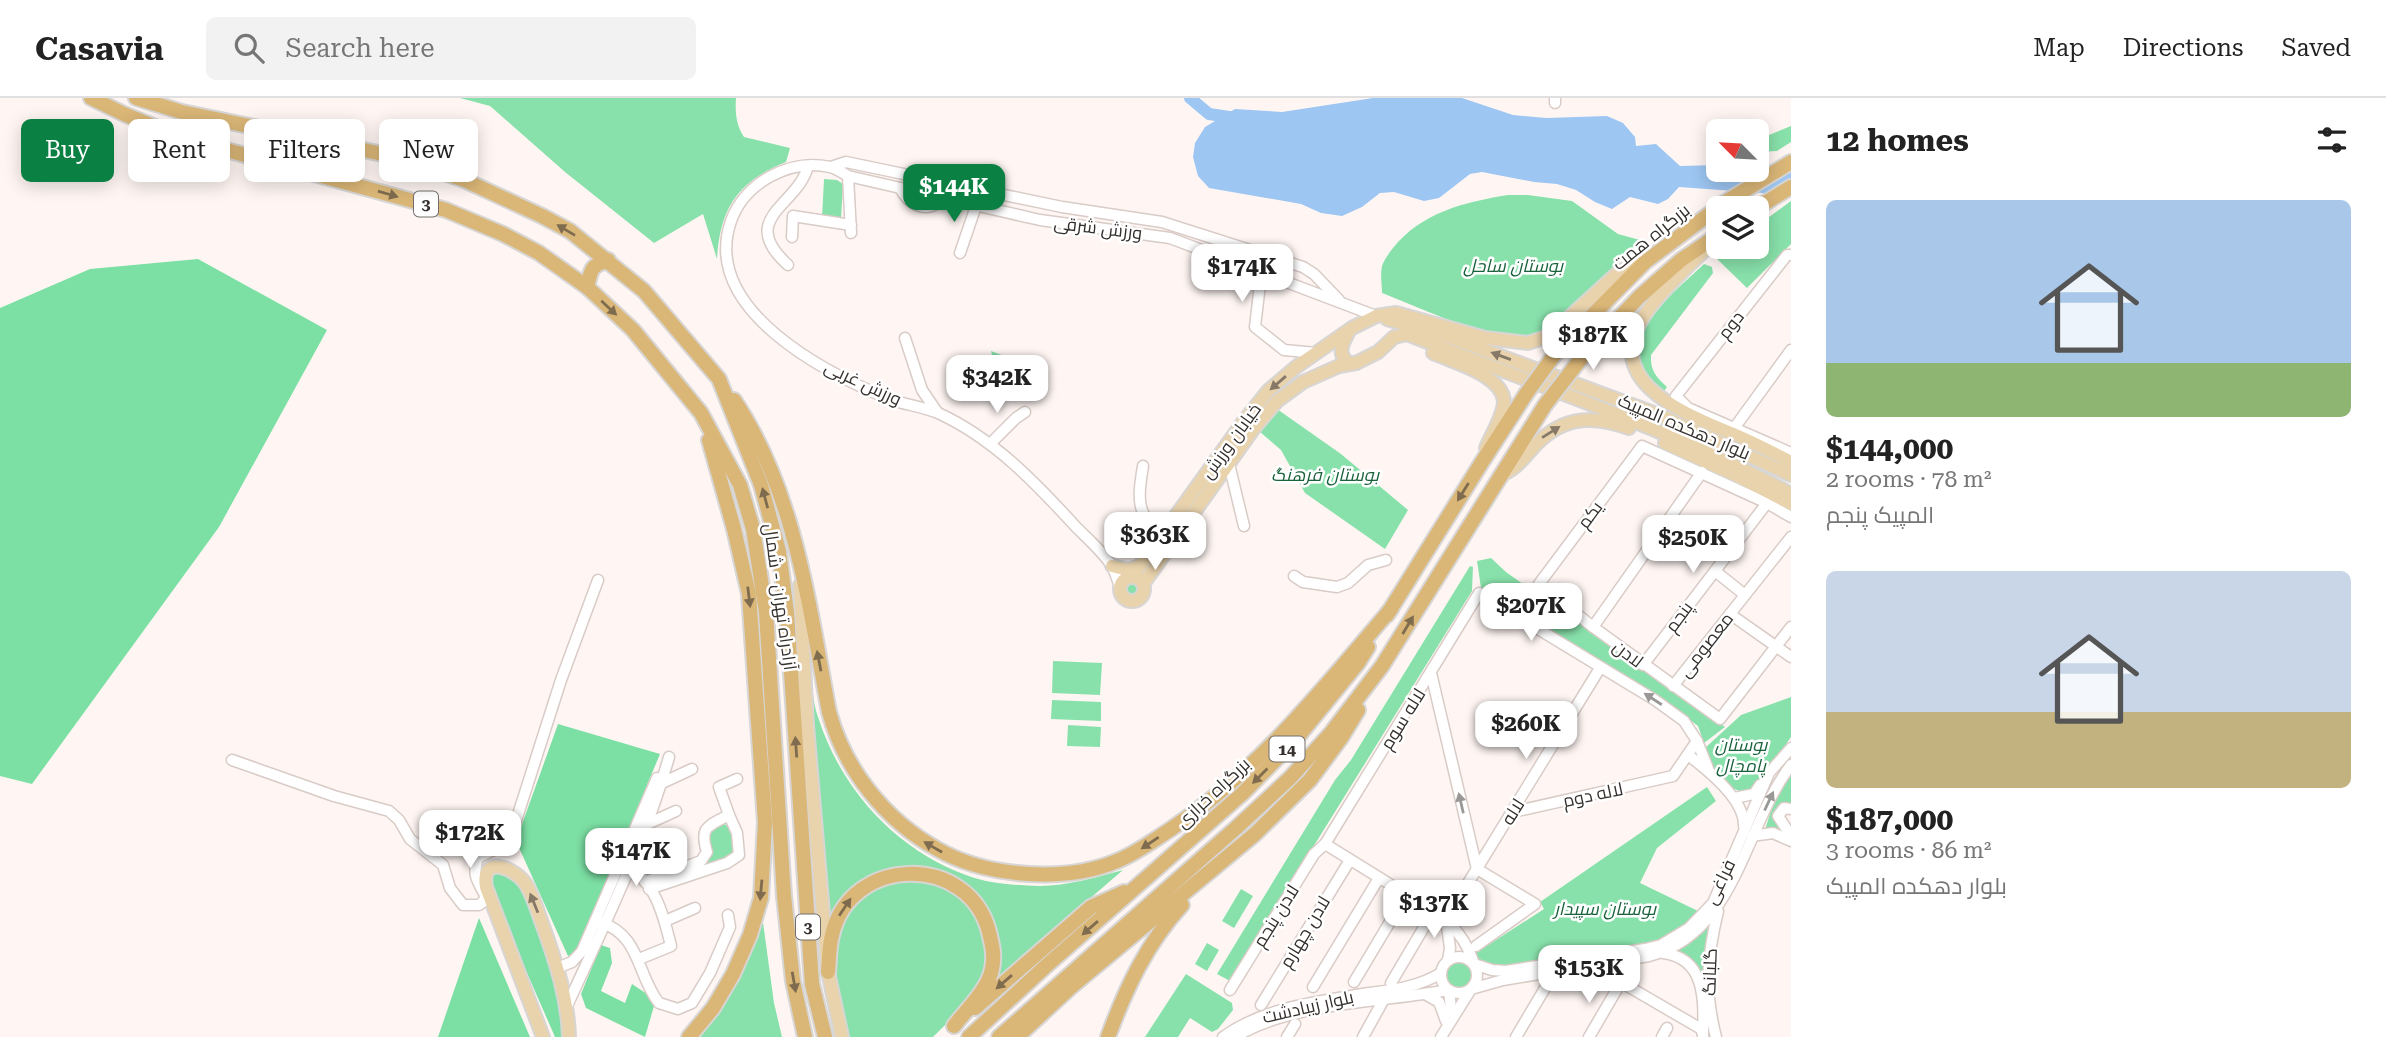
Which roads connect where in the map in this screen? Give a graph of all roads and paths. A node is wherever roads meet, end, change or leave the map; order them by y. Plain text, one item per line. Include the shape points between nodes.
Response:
1 (91, 98) edge
2 (136, 98) edge
3 (1791, 162) edge
4 (808, 166) junction
5 (831, 167) junction
6 (848, 176) junction
7 (1791, 187) edge
8 (1769, 201) edge
9 (741, 202) joint
10 (976, 206) junction
11 (792, 237) dead end
12 (1706, 244) edge
13 (1706, 249) edge
14 (960, 253) dead end
15 (1789, 255) edge
16 (608, 260) junction
17 (1645, 262) junction
18 (788, 265) dead end
19 (1260, 284) dead end
20 (587, 288) junction
21 (1342, 303) junction
22 (1376, 316) junction
23 (1352, 328) junction
24 (1394, 337) junction
25 (905, 338) dead end
26 (1791, 350) edge
27 (1315, 355) junction
28 (1356, 363) junction
29 (1323, 373) junction
30 (719, 379) junction
31 (1526, 394) joint
32 (1025, 412) dead end
33 (701, 413) junction
34 (937, 413) junction
35 (1735, 427) junction
36 (990, 444) junction
37 (1791, 453) edge
38 (1482, 462) junction
39 (1791, 462) edge
40 (1229, 464) junction
41 (1143, 466) dead end
42 (1702, 472) junction
43 (1500, 475) junction
44 (1791, 475) edge
45 (1791, 494) edge
46 (1767, 503) junction
47 (1791, 504) edge
48 (1791, 517) edge
49 (1244, 526) dead end
50 (1163, 536) junction
51 (1791, 537) edge
52 (1386, 560) dead end
53 (1143, 563) junction
54 (799, 565) junction
55 (1112, 566) junction
56 (1715, 571) junction
57 (1294, 576) dead end
58 (598, 580) dead end
59 (1137, 580) junction
60 (1539, 584) joint
61 (1120, 586) junction
62 (1745, 595) junction
63 (1391, 609) junction
64 (1730, 614) junction
65 (1593, 627) junction
66 (1791, 627) edge
67 (1776, 646) junction
68 (1791, 657) edge
69 (1643, 665) junction
70 (1382, 666) junction
71 (1600, 668) junction
72 (1431, 673) junction
73 (1673, 686) junction
74 (1697, 741) junction
75 (1791, 748) edge
76 (1688, 755) junction
77 (232, 760) dead end
78 (1791, 765) edge
79 (692, 769) dead end
80 (1709, 771) junction
81 (1769, 773) junction
82 (737, 779) dead end
83 (662, 783) junction
84 (1734, 798) junction
85 (1791, 809) edge
86 (676, 811) dead end
87 (1513, 812) junction
88 (729, 815) junction
89 (645, 825) junction
90 (1748, 834) junction
91 (1791, 838) edge
92 (1325, 844) junction
93 (1350, 860) junction
94 (625, 866) junction
95 (1216, 867) junction
96 (1477, 869) junction
97 (1379, 878) junction
98 (647, 886) junction
99 (1138, 886) junction
100 (486, 891) junction
101 (1406, 895) junction
102 (1718, 907) junction
103 (695, 908) dead end
104 (1433, 912) junction
105 (729, 915) dead end
106 (1446, 919) junction
107 (665, 921) junction
108 (600, 922) junction
109 (1476, 946) dead end
110 (1663, 953) junction
111 (639, 959) junction
112 (1448, 960) junction
113 (1474, 964) junction
114 (557, 968) junction
115 (828, 972) junction
116 (1441, 973) junction
117 (1551, 978) dead end
118 (1354, 982) dead end
119 (1313, 987) dead end
120 (1399, 989) junction
121 (1471, 989) junction
122 (1230, 990) dead end
123 (1449, 990) junction
124 (1424, 994) junction
125 (1384, 999) junction
126 (1261, 1005) dead end
127 (567, 1006) junction
128 (1295, 1024) dead end
129 (1443, 1030) edge
130 (949, 1032) edge
131 (1702, 1035) edge
132 (543, 1037) edge
133 (569, 1037) edge
134 (690, 1037) edge
135 (805, 1037) edge
136 (825, 1037) edge
137 (842, 1037) edge
138 (969, 1037) edge
139 (999, 1037) edge
140 (1017, 1037) edge
141 (1108, 1037) edge
142 (1223, 1037) edge
143 (1235, 1037) edge
144 (1287, 1037) edge
145 (1363, 1037) edge
146 (1516, 1037) edge
147 (1589, 1037) edge
148 (1716, 1037) edge

1 -> 20 highway, آزادراه تهران - شمال / 3 via 179,137 446,210 527,247
16 -> 2 highway, آزادراه تهران - شمال / 3 via 542,216 461,179 397,157 182,112
3 - 17 highway, بزرگراه همت / 14 via 1724,203
4 - 5 street, ورزش شرقی
4 - 9 street, ورزش شرقی via 779,172 758,183
4 - 18 street via 801,184 770,221 770,246
5 - 6 street, ورزش شرقی
5 - 21 street via 846,162 1062,207 1162,222 1303,267
6 - 10 street, ورزش شرقی
6 - 11 street via 850,229 793,216
7 - 8 highway
9 - 34 street, ورزش غربی via 731,221 727,259 733,282 748,308 774,333 845,379 894,401
10 - 14 street
10 - 21 street, ورزش شرقی via 1086,228 1170,238
12 - 43 highway, بزرگراه همت / 14, bridge via 1639,297 1583,356
13 - 39 main road via 1648,310 1631,347 1632,358 1644,382 1668,405
15 - 35 street, دوم via 1676,396 1688,408
16 - 20 highway via 594,265
16 - 30 highway, آزادراه تهران - شمال / 3 via 644,291
17 - 22 main road via 1620,271 1549,336 1528,343 1485,338 1408,315
17 - 31 highway, بزرگراه همت / 14, bridge via 1558,350
19 - 27 street via 1255,327 1284,350
20 -> 33 highway, آزادراه تهران - شمال / 3 via 633,330
21 - 22 street, ورزش شرقی
22 - 23 main road, خیابان ورزش
44 -> 22 main road, بلوار دهکده المپیک via 1659,415 1452,338
23 - 27 main road, خیابان ورزش
23 - 28 main road via 1341,350 1348,363
24 - 28 main road, خیابان ورزش
24 - 38 main road via 1474,370 1500,390 1504,402
24 - 45 main road, بلوار دهکده المپیک via 1407,334 1656,430
25 - 34 street via 922,390
26 - 35 street
27 - 29 main road via 1328,360
27 -> 50 main road, خیابان ورزش via 1260,401
28 - 29 main road, خیابان ورزش
29 - 40 main road, خیابان ورزش via 1277,401
30 - 54 highway via 747,420 777,481
136 -> 30 highway, آزادراه تهران - شمال / 3 via 812,984 779,551 761,485
31 - 38 highway, بزرگراه خرازی / 14
32 - 36 street
33 -> 134 highway via 749,594 765,822 761,898 750,935 713,1009
33 -> 135 highway, آزادراه تهران - شمال / 3 via 740,485 753,529 766,612 784,896 793,981
34 - 36 street, ورزش غربی
35 - 37 street
36 - 55 street, ورزش غربی via 1036,484
38 -> 63 highway, بزرگراه خرازی / 14
40 - 49 street
40 - 59 main road, خیابان ورزش
41 - 50 street via 1141,510
42 - 46 street
42 - 60 street, یکم via 1642,446
42 - 65 street
43 -> 47 main road via 1509,473 1542,437 1562,425 1602,420 1674,447
70 -> 43 highway, 14
46 - 48 street
46 - 56 street, پنجم
50 - 53 main road, خیابان ورزش
51 - 62 street, معصومی
52 - 57 street via 1368,565 1337,587 1303,582
53 - 55 main road via 1128,570
53 - 59 main road, خیابان ورزش
63 -> 54 highway via 1257,761 1191,815 1115,862 1041,875 977,866 951,857 896,820 861,782 834,733
54 - 115 main road
55 - 61 street, ورزش غربی
56 - 62 street
56 - 69 street, پنجم
58 - 100 street via 508,841 478,858 474,869
59 - 61 main road via 1124,579
59 - 61 main road via 1143,596 1132,602 1122,597
60 - 65 street, لادن
62 - 64 street, معصومی
63 -> 99 highway, بزرگراه خرازی / 14 via 1358,663 1296,739
64 - 67 street
64 - 73 street, معصومی
65 - 69 street, لادن
66 - 67 street
67 - 68 street
67 - 73 street, لادن via 1720,719
69 - 73 street, لادن
70 - 95 highway via 1310,780
70 - 139 highway, 14 via 1290,778
71 - 72 street, لاله سوم via 1479,593
74 -> 71 street via 1684,721 1655,699
71 - 87 street, لاله
72 - 92 street, لاله سوم
96 -> 72 street
74 - 76 street
74 - 80 street
75 - 81 street, فراغی
76 - 80 street
76 - 87 street, لاله دوم via 1674,776
77 - 100 street via 388,811 410,839 443,864 450,888 463,905 479,905
90 -> 78 street, فراغی
79 - 83 street
80 - 84 street
81 - 84 street via 1754,794
81 - 90 street, فراغی
82 - 88 street via 719,787
83 - 89 street
83 - 94 street via 669,757 663,762
84 - 90 street
85 - 91 street via 1784,808 1778,816
86 - 89 street
87 - 96 street, لاله
88 - 98 street via 704,830 707,852 701,861
88 - 98 street via 737,832 739,855 727,863
89 - 94 street
90 - 91 street
90 - 102 street, فراغی
90 - 113 street, فراغی via 1713,903 1669,941 1645,949 1506,971
92 - 93 street
92 - 122 street, لادن پنجم via 1314,854
93 - 97 street
93 - 126 street, لادن چهارم
94 - 98 street
94 - 108 street
95 - 140 highway
95 - 141 highway via 1142,958
96 - 106 street, لاله
96 - 109 street via 1535,904
97 - 101 street
97 - 119 street
98 - 107 street
99 -> 130 highway via 1091,907
99 -> 138 highway, بزرگراه خرازی / 14
114 -> 100 main road via 520,876 495,866 485,879
100 - 132 main road
101 - 104 street
101 - 118 street
102 - 110 street, فراغی via 1691,936
102 - 148 street, گلبانگ via 1707,967
103 - 107 street
104 - 106 street
104 - 120 street
105 - 111 street via 730,927 718,960 701,991 683,1008 659,1003
106 - 112 street
106 - 113 street via 1467,944
107 - 111 street via 671,946
108 - 111 street via 627,941
108 - 114 street via 579,956
108 - 127 street
110 - 121 street, فراغی
110 - 131 street, گلبانگ via 1683,960 1699,977
112 - 113 street via 1465,958
112 - 116 street
113 - 121 street via 1477,974
114 - 127 main road
115 -> 130 highway via 839,916 852,897 874,880 918,874 957,886 986,922 992,971
115 - 137 main road
116 - 120 street
116 - 123 street
117 - 146 street
120 - 124 street
120 - 125 street, بلوار زیبادشت
120 - 142 street, بلوار زیبادشت via 1272,1012
121 - 123 street
121 - 129 street
123 - 124 street
123 - 129 street via 1451,1009
124 - 129 street via 1439,1002
125 - 143 street, بلوار زیبادشت via 1298,1013
125 - 145 street
127 - 133 main road
128 - 144 street
131 - 147 street via 1620,987

